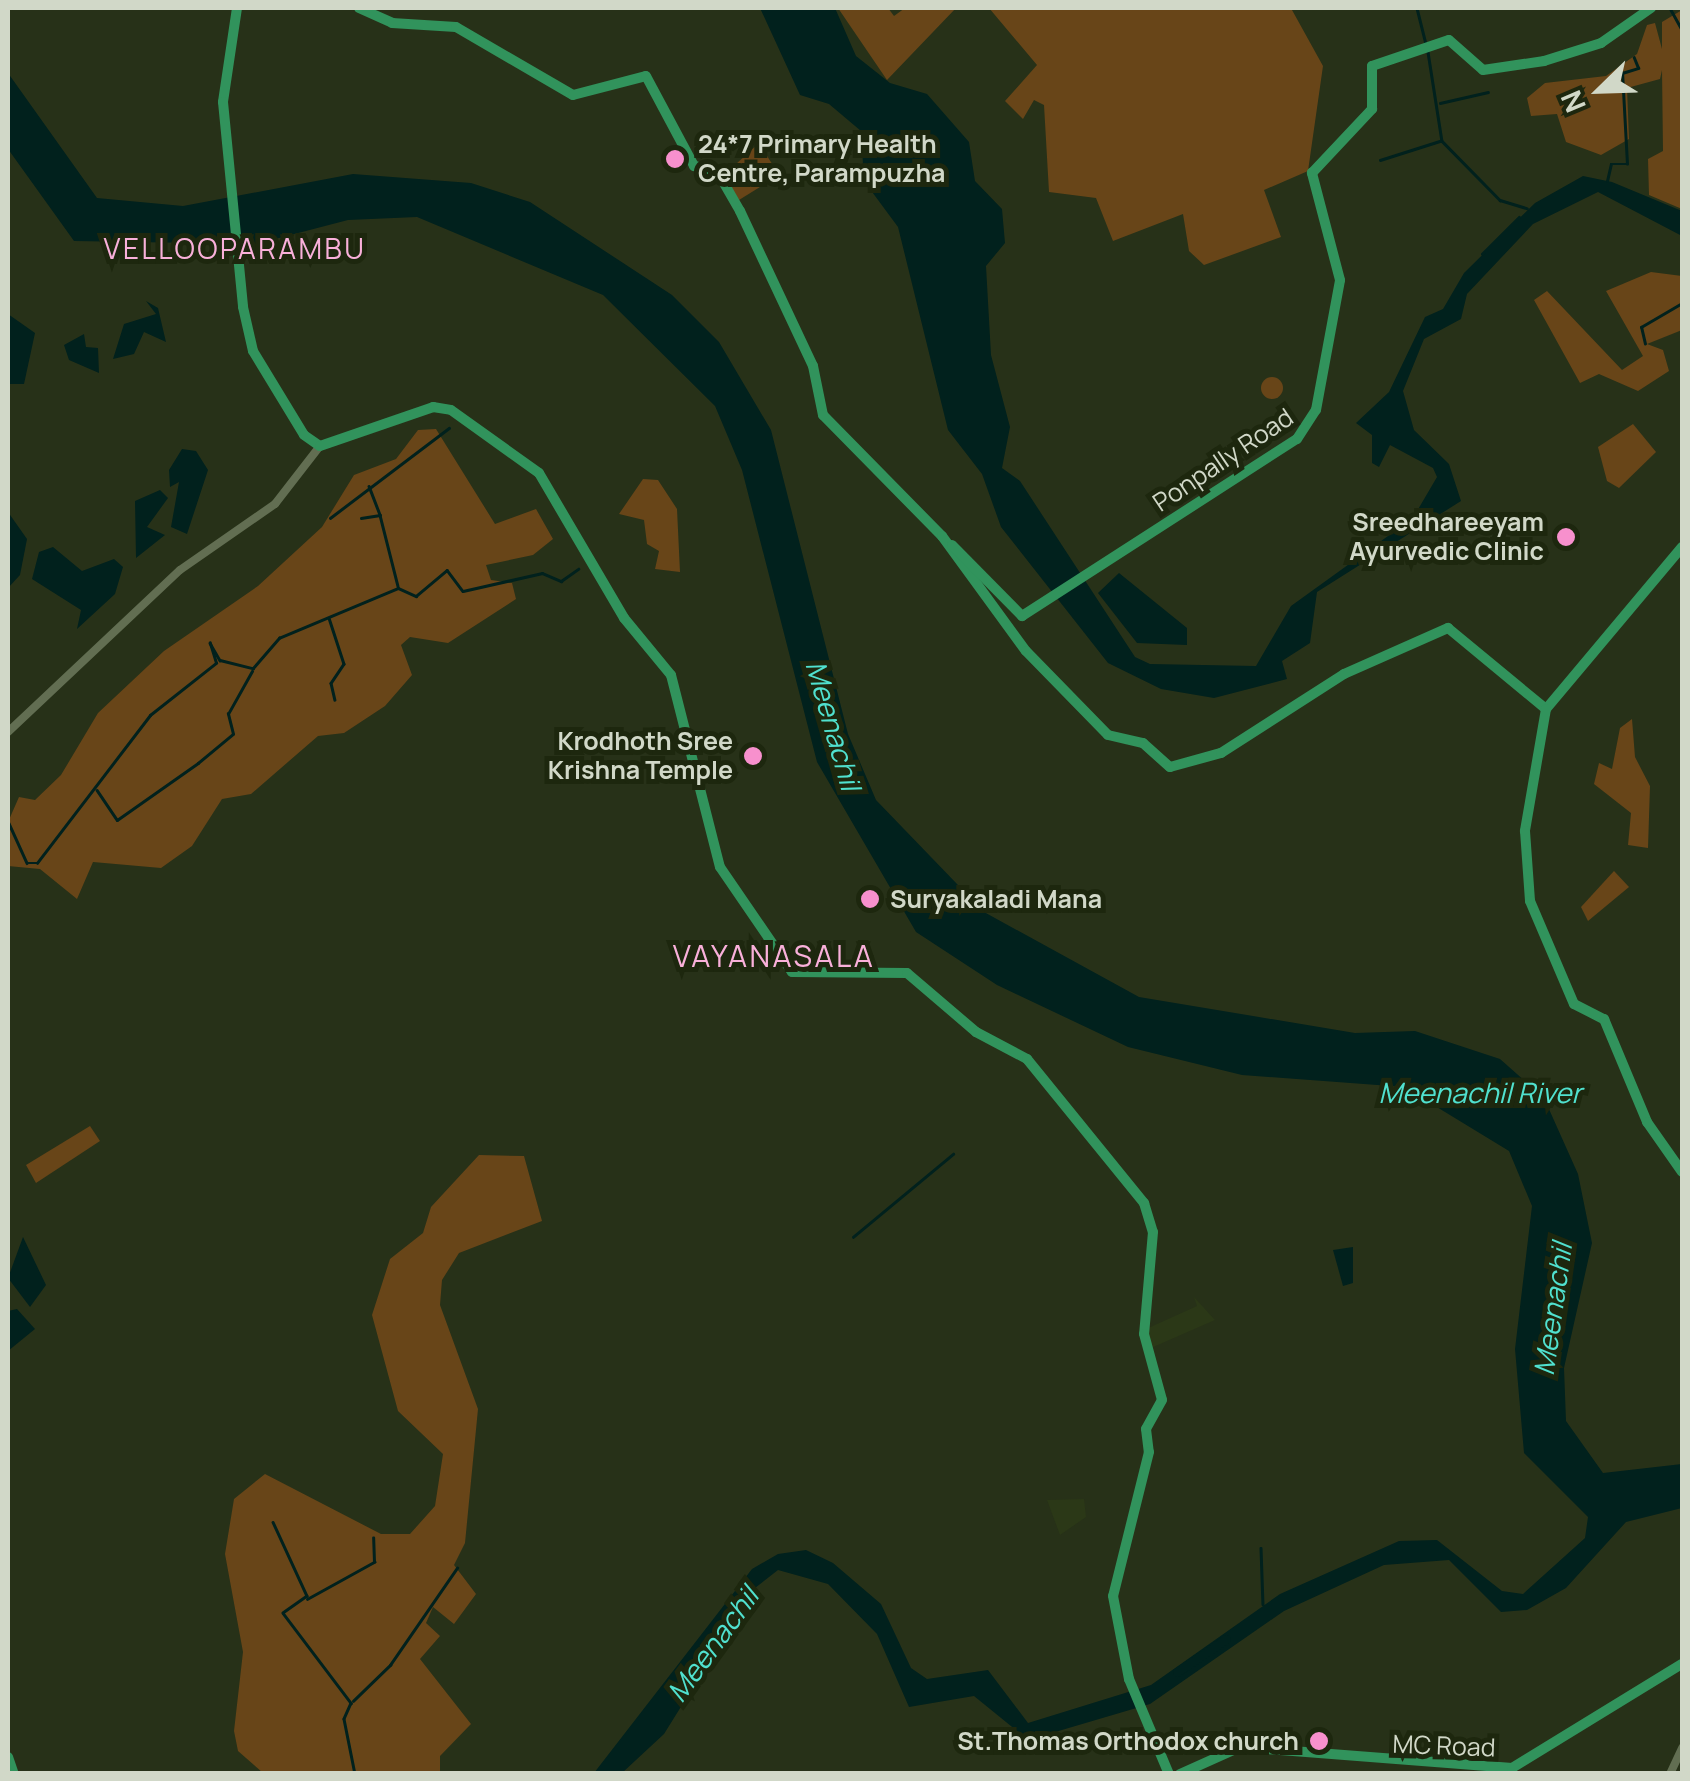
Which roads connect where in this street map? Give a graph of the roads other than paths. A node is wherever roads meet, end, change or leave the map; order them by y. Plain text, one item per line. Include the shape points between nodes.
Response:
1 (237, 8) edge
2 (359, 8) edge
3 (1652, 8) edge
4 (320, 446) junction
5 (942, 536) junction
6 (1682, 547) edge
7 (1546, 709) junction
8 (8, 732) edge
9 (1682, 1172) edge
10 (1682, 1664) edge
11 (1682, 1748) edge
12 (8, 1757) edge
13 (14, 1774) edge
14 (1169, 1774) edge
15 (1180, 1774) edge
16 (1670, 1774) edge

1 - 4 main road via 224,74 228,182 253,350
2 - 5 main road via 392,23 456,27 573,95 646,76 695,167 713,167 740,211 813,366 822,415
3 - 5 main road, Ponpally Road via 1584,50 1512,67 1484,70 1451,40 1372,66 1372,109 1312,173 1340,280 1311,424 1022,616
4 - 8 street via 275,504 180,570
4 - 14 main road via 433,407 463,416 540,473 624,618 671,675 720,867 792,972 907,973 976,1032 1027,1059 1140,1195 1154,1232 1144,1334 1162,1400 1146,1430 1147,1463 1115,1577 1129,1679
5 - 7 main road via 978,594 1108,735 1144,743 1170,767 1242,746 1344,674 1448,628
6 - 7 main road
7 - 9 main road via 1525,831 1530,901 1574,1004 1604,1020 1647,1122
10 - 15 main road, MC Road via 1512,1768 1240,1747
11 - 16 street
12 - 13 main road

